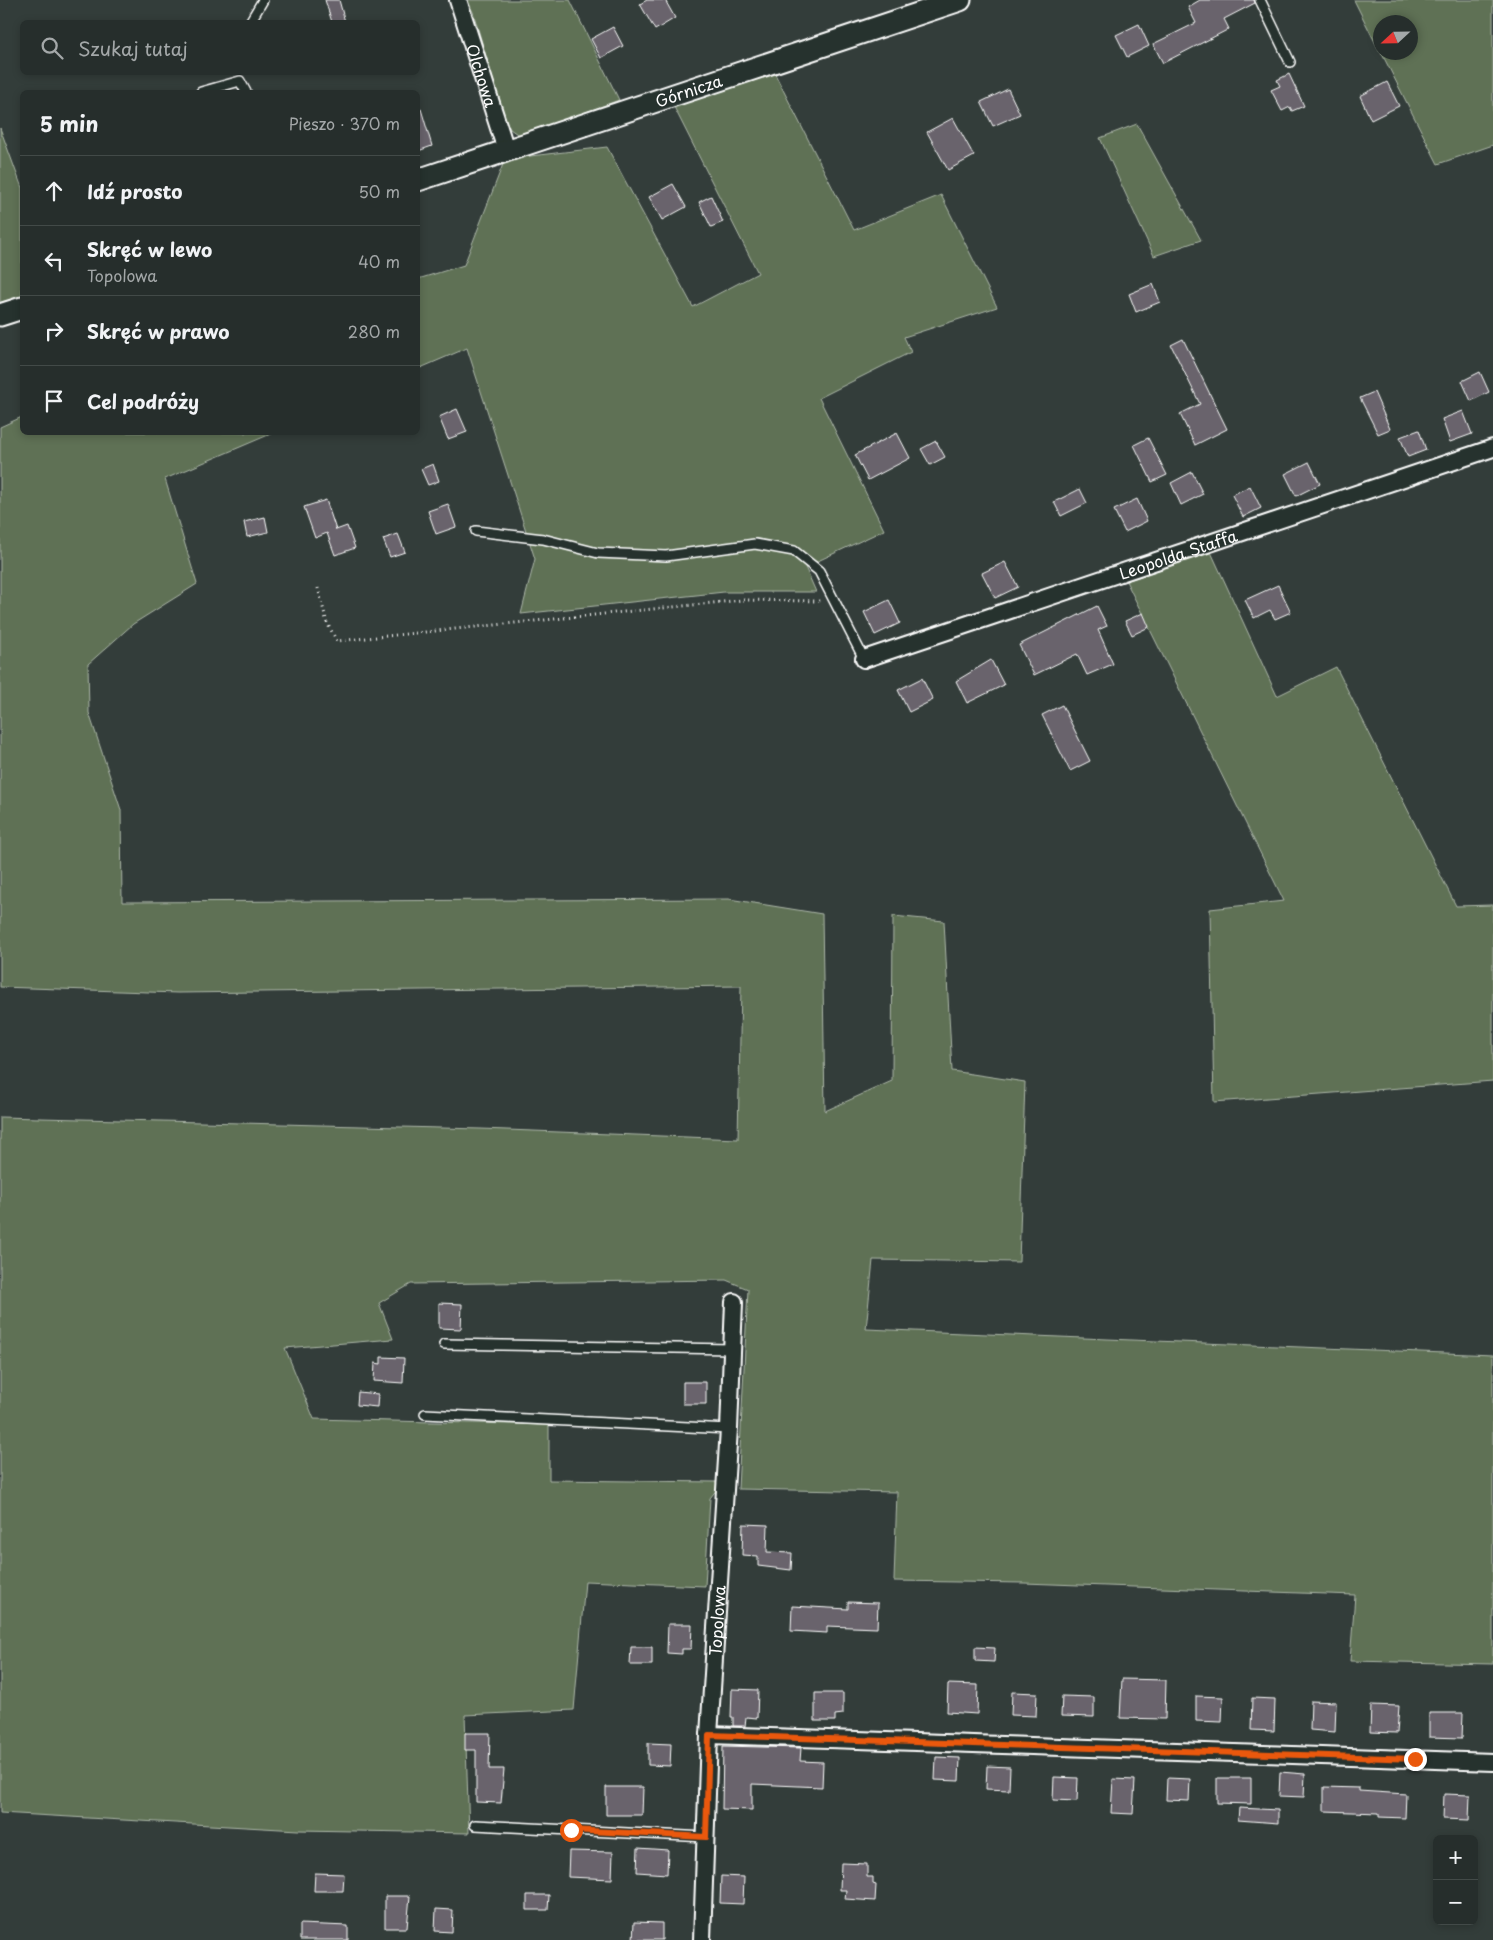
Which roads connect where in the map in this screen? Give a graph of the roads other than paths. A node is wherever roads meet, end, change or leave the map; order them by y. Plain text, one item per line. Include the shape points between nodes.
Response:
1 (262, 0) edge
2 (458, 0) edge
3 (960, 0) edge
4 (1260, 0) edge
5 (251, 20) edge
6 (1290, 62) dead end
7 (240, 77) edge
8 (206, 90) edge
9 (245, 90) edge
10 (506, 150) junction
11 (420, 179) edge
12 (20, 309) edge
13 (0, 315) edge
14 (1493, 448) edge
15 (476, 530) dead end
16 (864, 659) joint
17 (734, 1302) dead end
18 (444, 1344) dead end
19 (732, 1349) junction
20 (425, 1414) dead end
21 (729, 1429) junction
22 (709, 1735) junction
23 (1493, 1762) edge
24 (475, 1825) dead end
25 (706, 1837) junction
26 (702, 1940) edge

1 - 5 lane
2 - 10 street, Olchowa
3 - 10 street, Górnicza
4 - 6 lane
7 - 8 lane
7 - 9 lane
10 - 11 street, Górnicza
12 - 13 street
14 - 16 street, Leopolda Staffa
15 - 16 lane via 543,539 598,553 666,556 755,544 794,551 819,571
17 - 19 street, Topolowa
18 - 19 lane
19 - 21 street, Topolowa
20 - 21 lane
21 - 22 street, Topolowa
22 - 23 street
22 - 25 street, Topolowa
24 - 25 lane
25 - 26 street, Topolowa

